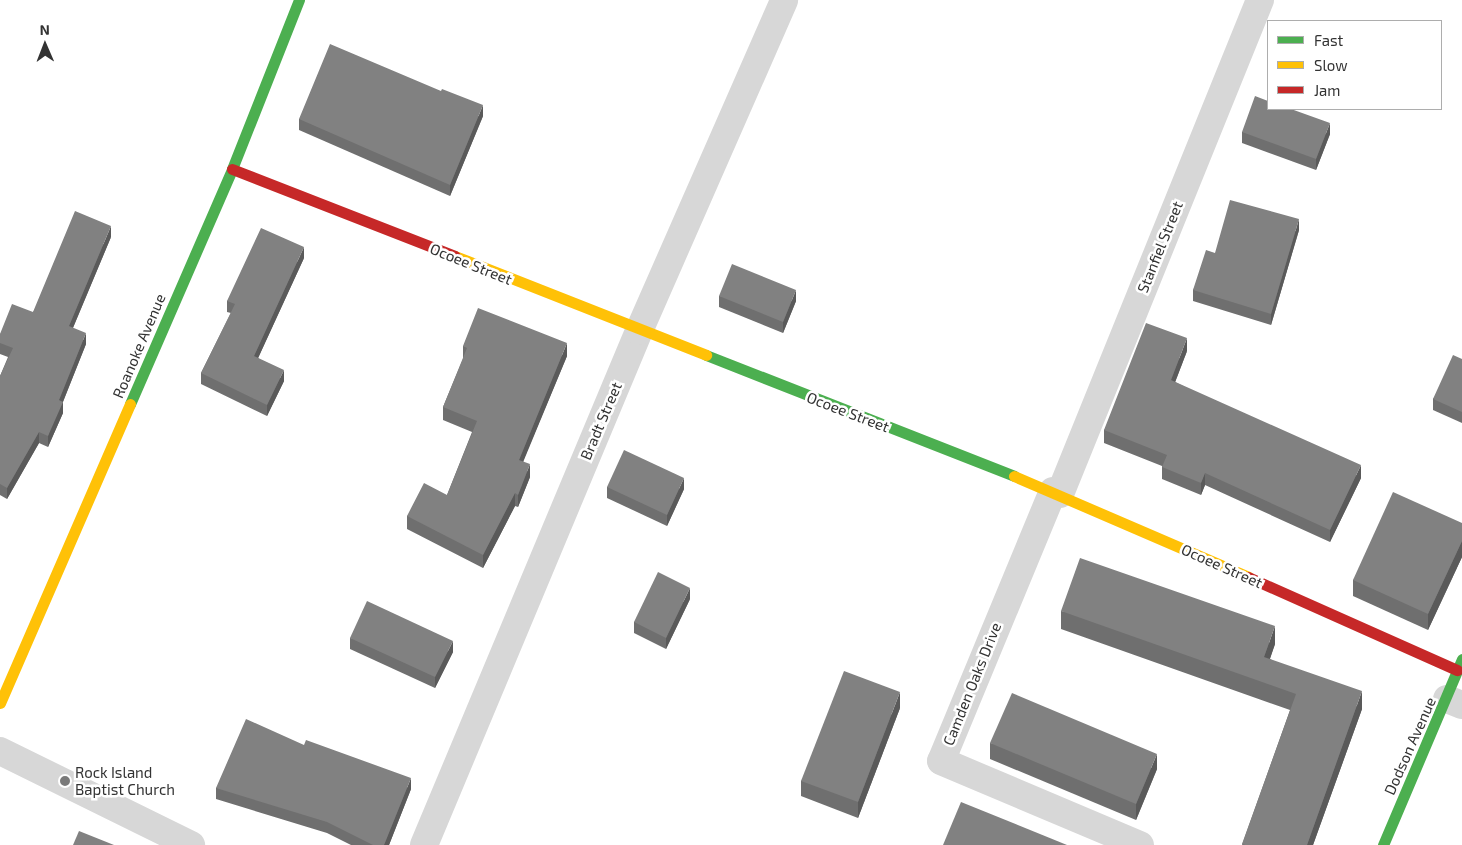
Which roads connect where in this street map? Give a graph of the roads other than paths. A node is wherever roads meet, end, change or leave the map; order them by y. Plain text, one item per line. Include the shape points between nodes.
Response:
1 (299, 0) edge
2 (784, 0) edge
3 (1260, 0) edge
4 (232, 169) junction
5 (639, 330) junction
6 (1056, 492) junction
7 (1462, 659) edge
8 (1457, 670) junction
9 (1454, 702) edge
10 (0, 703) edge
11 (0, 751) edge
12 (191, 845) edge
13 (424, 845) edge
14 (1140, 845) edge
15 (1383, 845) edge

1 - 4 street, Roanoke Avenue
2 - 5 street, Bradt Street
3 - 6 street, Stanfiel Street
4 - 5 street, Ocoee Street
4 - 10 street, Roanoke Avenue
5 - 6 street, Ocoee Street
5 - 13 street, Bradt Street
6 - 8 street, Ocoee Street
6 - 14 street, Camden Oaks Drive via 941,761
7 - 8 street, Dodson Avenue
8 - 9 street, Dodson Avenue
9 - 15 street, Dodson Avenue
11 - 12 street

